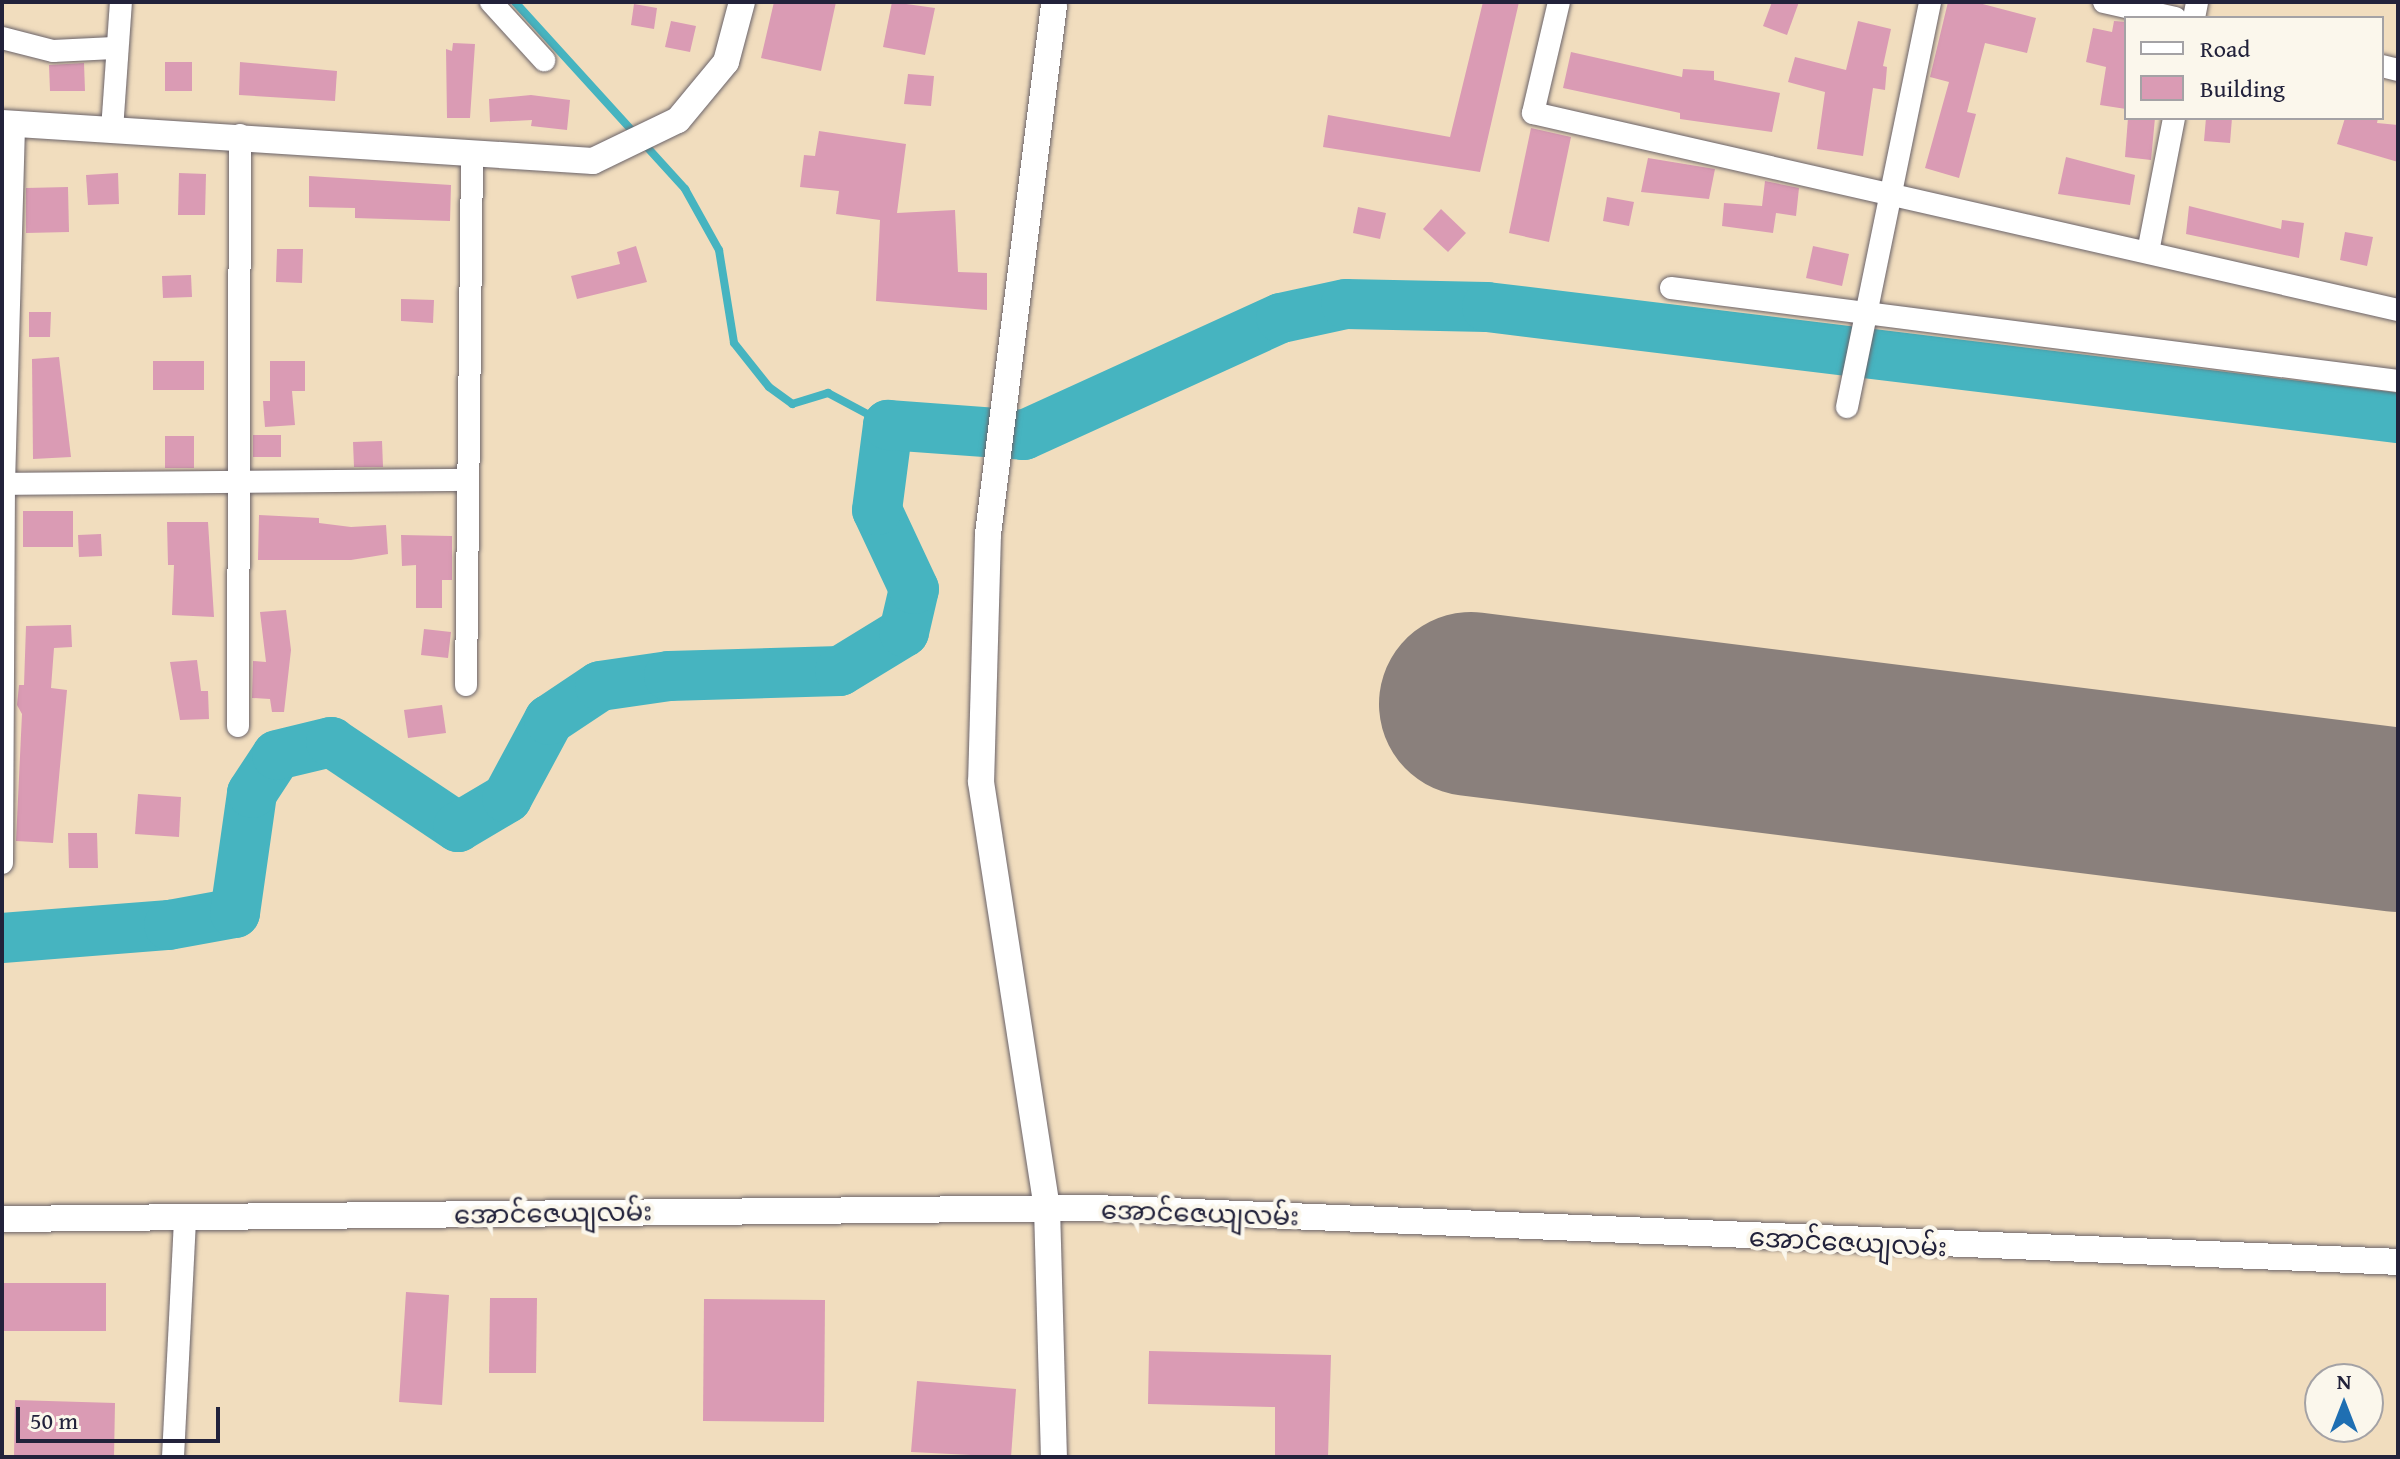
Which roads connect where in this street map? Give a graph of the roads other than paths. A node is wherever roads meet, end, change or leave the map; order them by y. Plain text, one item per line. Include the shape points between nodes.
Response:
1 (121, 2) edge
2 (491, 2) edge
3 (742, 2) edge
4 (1559, 2) edge
5 (1930, 2) edge
6 (2104, 2) edge
7 (1050, 3) edge
8 (2166, 16) edge
9 (2, 38) edge
10 (114, 48) junction
11 (544, 60) dead end
12 (2174, 120) edge
13 (8, 124) edge
14 (112, 130) junction
15 (240, 135) junction
16 (472, 154) junction
17 (1894, 193) junction
18 (2148, 252) junction
19 (1671, 288) dead end
20 (2398, 310) edge
21 (1862, 315) junction
22 (2398, 381) edge
23 (1847, 407) dead end
24 (468, 480) junction
25 (3, 484) edge
26 (235, 484) junction
27 (466, 685) dead end
28 (238, 726) dead end
29 (2, 863) edge
30 (1047, 1208) junction
31 (185, 1218) junction
32 (2, 1219) edge
33 (2398, 1262) edge
34 (173, 1457) edge
35 (1054, 1457) edge

1 - 10 street
2 - 11 street
3 - 16 street via 726,62 678,120 593,161
4 - 17 street via 1533,113
5 - 17 street
6 - 8 street
7 - 30 street via 988,534 981,782
9 - 10 street via 53,51
10 - 14 street
12 - 18 street
13 - 14 street
13 - 25 street
14 - 15 street
15 - 16 street
15 - 26 street
16 - 24 street
17 - 18 street
17 - 21 street
18 - 20 street
19 - 21 street
21 - 22 street
21 - 23 street
24 - 26 street
24 - 27 street
25 - 26 street
25 - 29 street
26 - 28 street
30 - 31 street, အောင်ဇေယျလမ်း
30 - 33 street, အောင်ဇေယျလမ်း
30 - 35 street
31 - 32 street, အောင်ဇေယျလမ်း
31 - 34 street

